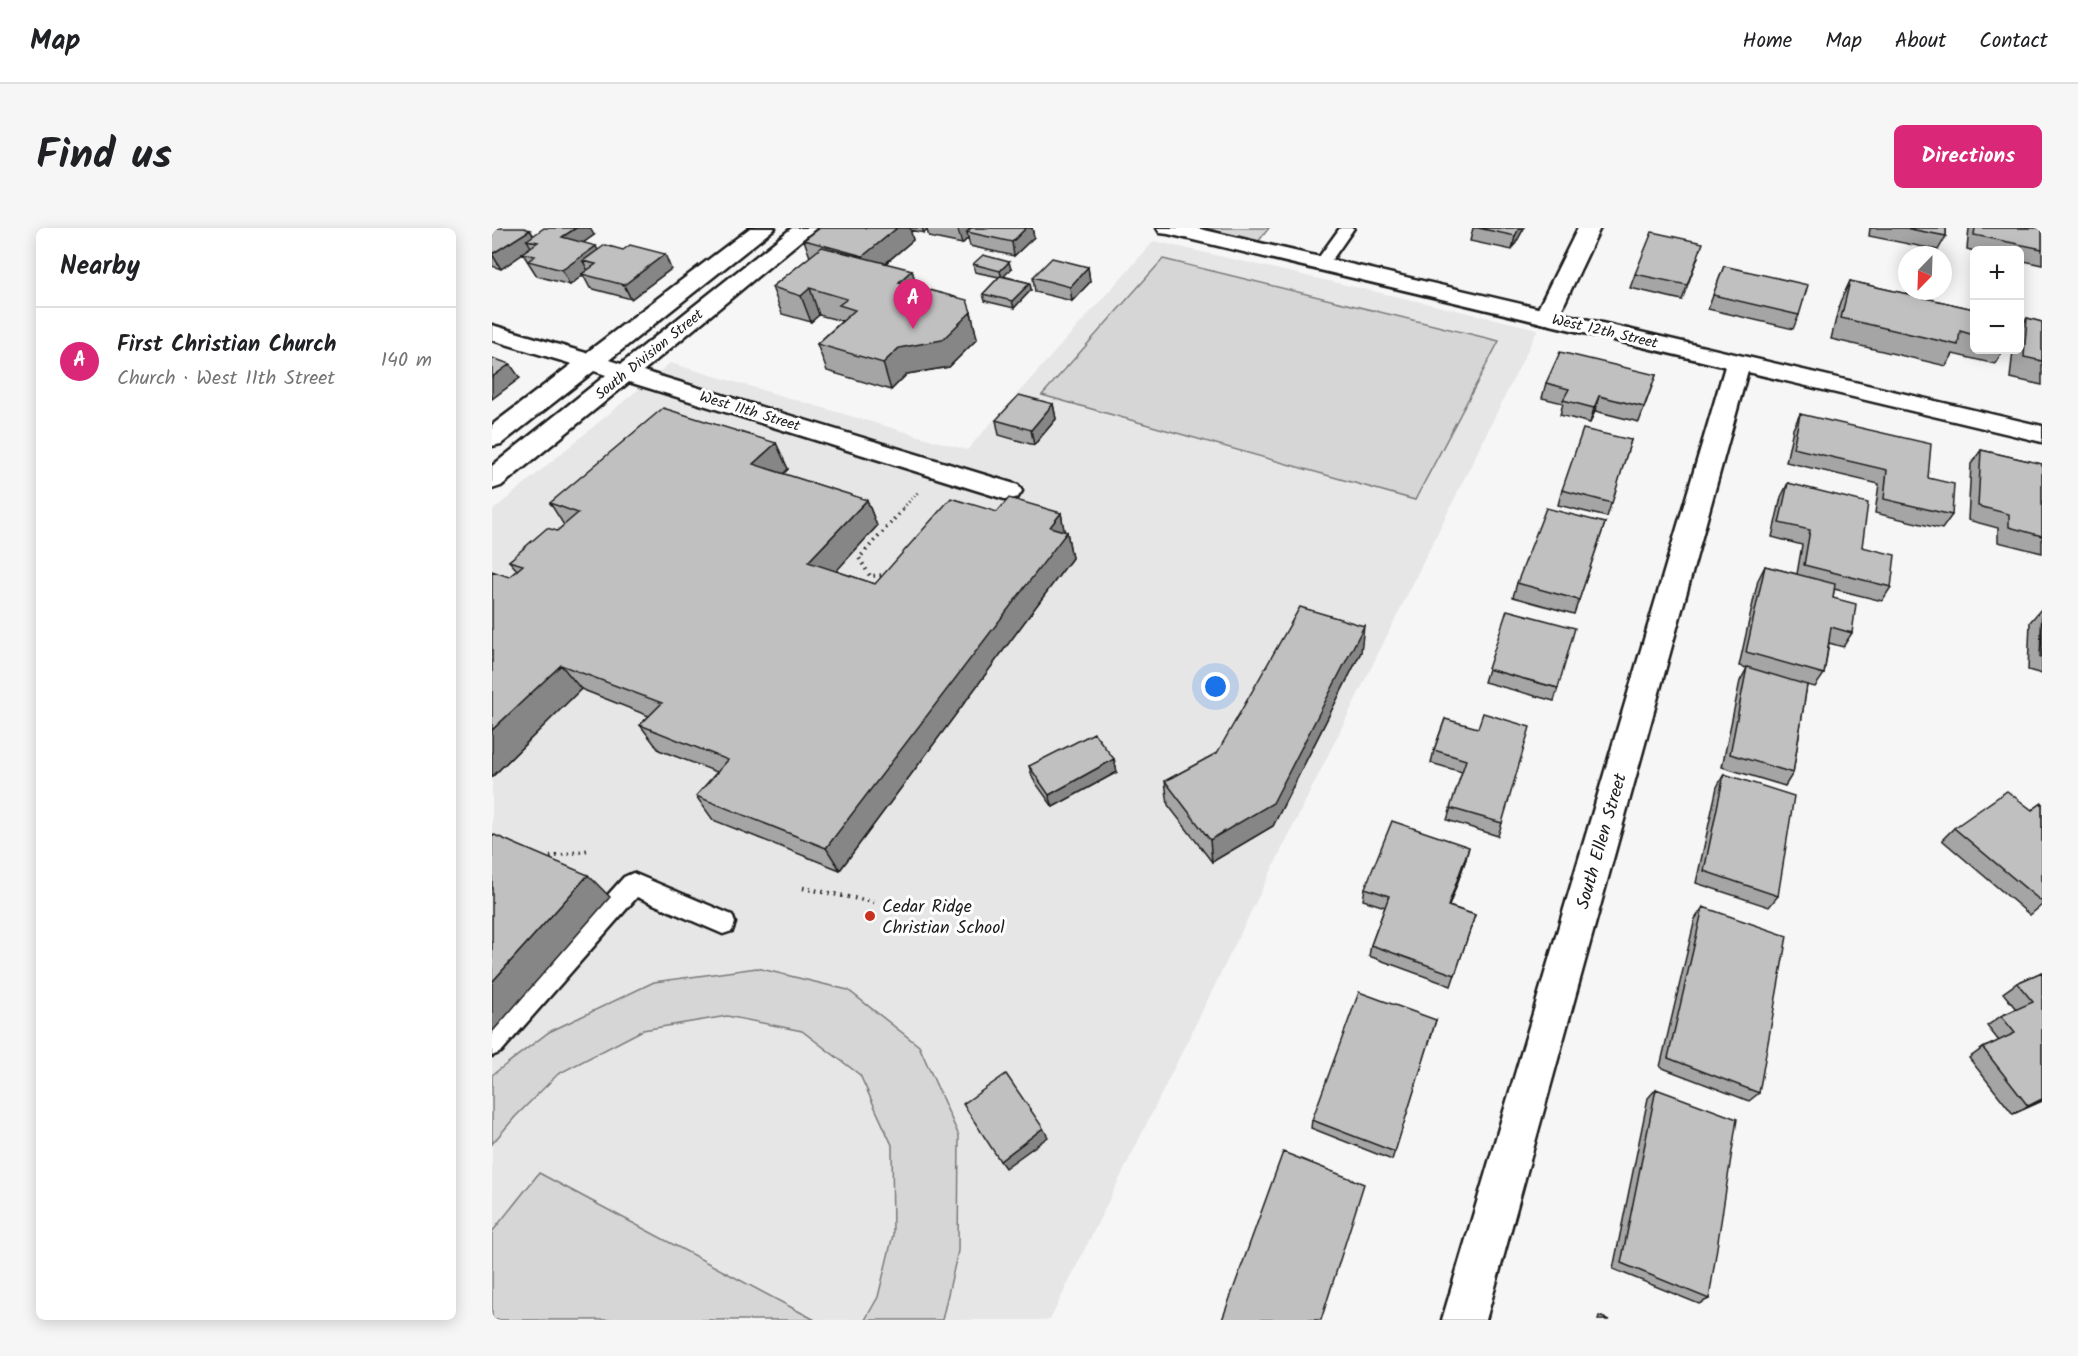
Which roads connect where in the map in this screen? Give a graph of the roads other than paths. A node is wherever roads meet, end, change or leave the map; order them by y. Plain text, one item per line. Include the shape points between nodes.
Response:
1 (764, 228) edge
2 (805, 228) edge
3 (1168, 228) edge
4 (1347, 228) edge
5 (1589, 228) edge
6 (1322, 264) junction
7 (1546, 317) junction
8 (492, 332) edge
9 (590, 362) junction
10 (1738, 363) junction
11 (625, 373) junction
12 (2042, 434) edge
13 (492, 438) edge
14 (492, 480) edge
15 (1008, 491) dead end
16 (723, 923) dead end
17 (492, 1043) edge
18 (1464, 1320) edge

1 - 9 street, South Division Street
2 - 11 street, South Division Street
3 - 6 street, West 12th Street
4 - 6 lane
5 - 7 street
6 - 7 street, West 12th Street
7 - 10 street, West 12th Street
8 - 9 street, West 11th Street
9 - 11 street, West 11th Street
9 - 13 street, South Division Street
10 - 12 street, West 12th Street
10 - 18 street, South Ellen Street
11 - 14 street, South Division Street
11 - 15 street, West 11th Street
16 - 17 lane via 633,884

